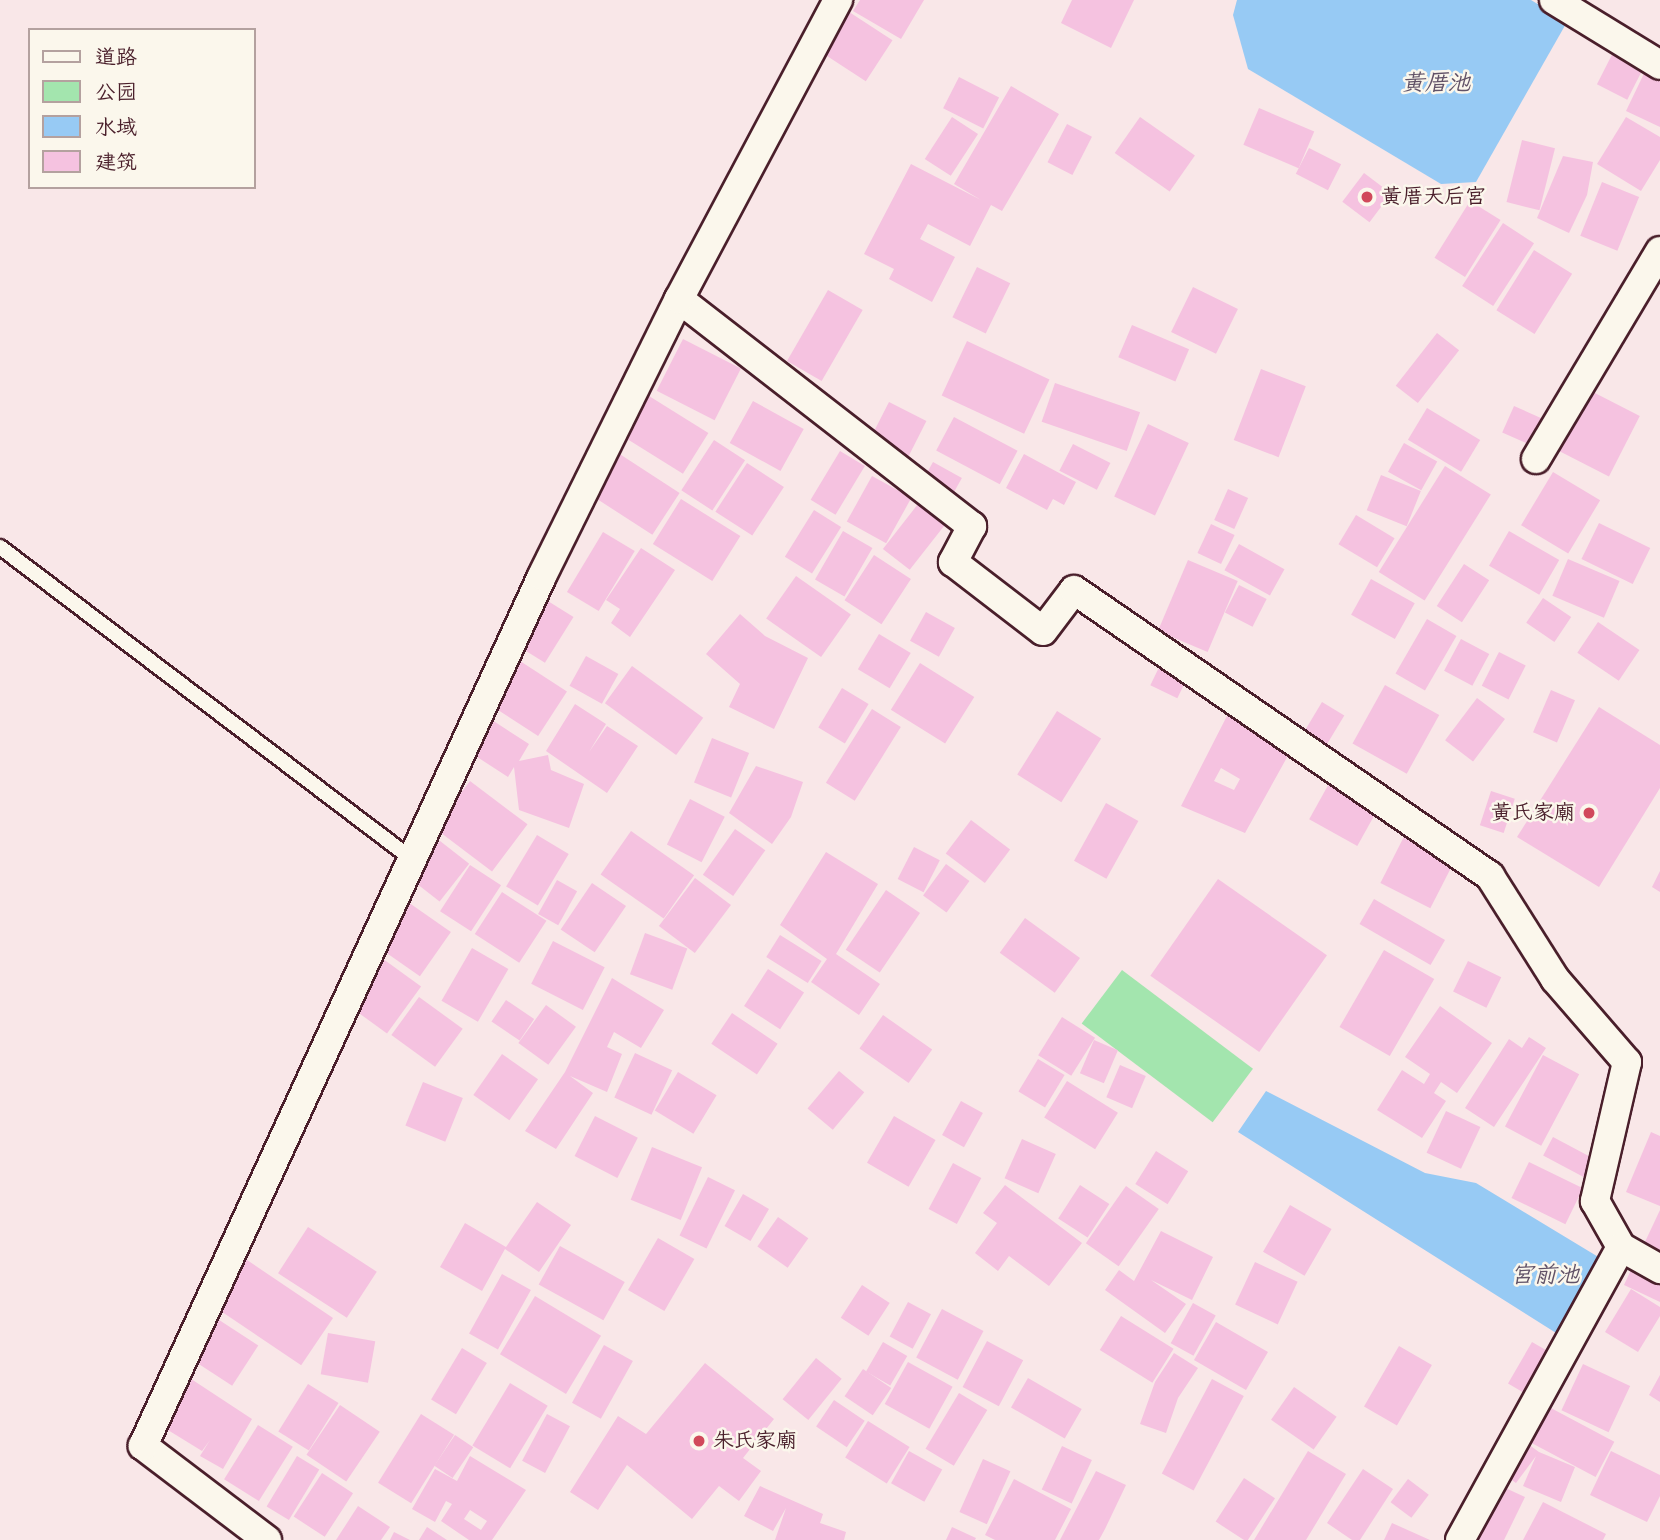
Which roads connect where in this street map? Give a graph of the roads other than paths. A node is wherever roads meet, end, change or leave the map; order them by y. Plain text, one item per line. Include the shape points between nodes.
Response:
1 (838, 0) edge
2 (1554, 0) edge
3 (1660, 65) edge
4 (1660, 251) edge
5 (680, 299) junction
6 (1536, 459) dead end
7 (0, 547) edge
8 (412, 859) junction
9 (1621, 1247) junction
10 (1660, 1269) edge
11 (267, 1540) edge
12 (1460, 1540) edge

1 - 5 street
2 - 3 street
4 - 6 street
5 - 8 street via 542,576
5 - 9 street via 972,526 953,562 1043,631 1074,590 1490,876 1555,979 1627,1062 1595,1201
7 - 8 lane
8 - 11 street via 143,1446
9 - 10 street
9 - 12 street

